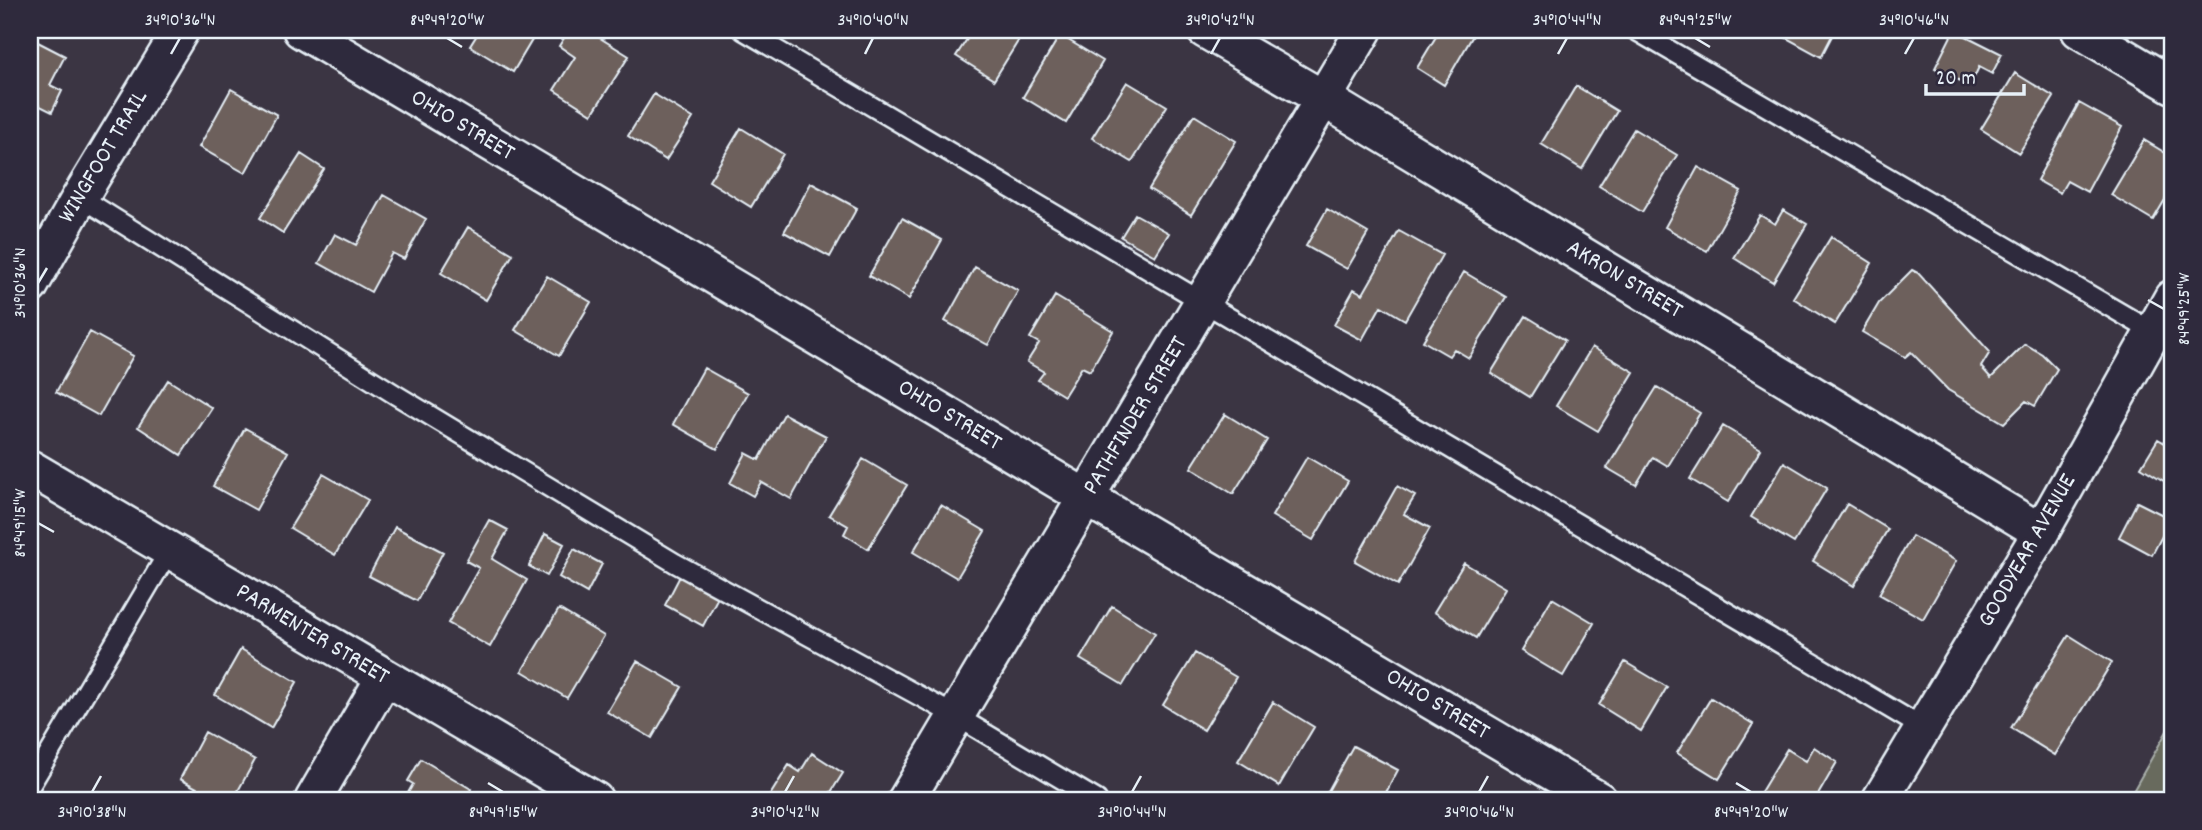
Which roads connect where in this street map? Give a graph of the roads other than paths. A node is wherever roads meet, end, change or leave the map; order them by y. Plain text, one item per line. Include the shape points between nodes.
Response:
1 (181, 30) edge
2 (301, 30) edge
3 (743, 30) edge
4 (1205, 30) edge
5 (1364, 30) edge
6 (1635, 30) edge
7 (2079, 30) edge
8 (2172, 85) edge
9 (1324, 99) junction
10 (80, 197) junction
11 (30, 286) edge
12 (2172, 299) edge
13 (1204, 301) junction
14 (2153, 332) junction
15 (30, 468) edge
16 (1087, 498) junction
17 (2041, 532) junction
18 (169, 551) junction
19 (384, 678) junction
20 (956, 716) junction
21 (1923, 728) junction
22 (30, 786) edge
23 (313, 800) edge
24 (595, 800) edge
25 (906, 800) edge
26 (1097, 800) edge
27 (1599, 800) edge
28 (1881, 800) edge

1 - 10 street, WINGFOOT TRAIL
2 - 16 street, OHIO STREET
3 - 13 lane
4 - 9 street, AKRON STREET
5 - 9 street, PATHFINDER STREET
6 - 14 lane
7 - 8 street
9 - 13 street, PATHFINDER STREET
9 - 17 street, AKRON STREET
10 - 11 street, WINGFOOT TRAIL
10 - 20 lane via 675,564
12 - 14 street, GOODYEAR AVENUE
13 - 16 street, PATHFINDER STREET
13 - 21 lane
14 - 17 street, GOODYEAR AVENUE
15 - 18 street, PARMENTER STREET
16 - 20 street, PATHFINDER STREET
16 - 27 street, OHIO STREET
17 - 21 street, GOODYEAR AVENUE
18 - 19 street, PARMENTER STREET
18 - 22 lane
19 - 23 street
19 - 24 street, PARMENTER STREET
20 - 25 street, PATHFINDER STREET
20 - 26 lane
21 - 28 street, GOODYEAR AVENUE

